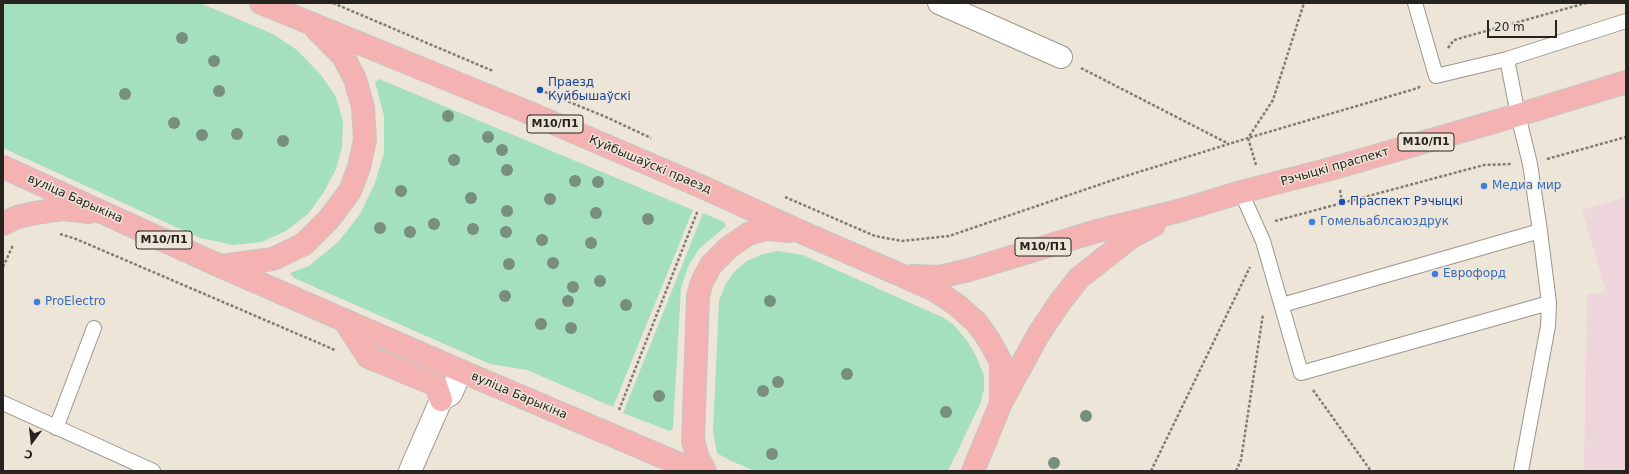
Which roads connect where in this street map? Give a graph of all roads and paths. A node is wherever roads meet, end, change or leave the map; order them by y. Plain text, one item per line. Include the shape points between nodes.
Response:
1 (261, 3) edge
2 (333, 3) edge
3 (939, 3) edge
4 (1304, 3) edge
5 (1415, 3) edge
6 (1586, 3) edge
7 (309, 22) junction
8 (1626, 22) edge
9 (1061, 57) joint
10 (1506, 59) junction
11 (1434, 67) junction
12 (496, 72) dead end
13 (1626, 82) edge
14 (540, 90) dead end
15 (1518, 115) junction
16 (1626, 137) edge
17 (1248, 138) junction
18 (654, 139) dead end
19 (1229, 144) junction
20 (1530, 164) junction
21 (3, 167) edge
22 (1263, 188) junction
23 (1240, 192) junction
24 (781, 196) dead end
25 (699, 208) dead end
26 (1182, 210) junction
27 (108, 214) junction
28 (3, 224) edge
29 (1540, 231) junction
30 (799, 232) junction
31 (56, 233) dead end
32 (19, 241) dead end
33 (1263, 241) junction
34 (220, 266) junction
35 (3, 267) edge
36 (903, 276) junction
37 (1549, 303) junction
38 (1282, 305) junction
39 (1264, 313) dead end
40 (344, 320) junction
41 (94, 328) dead end
42 (339, 353) dead end
43 (461, 371) junction
44 (1301, 373) junction
45 (441, 400) junction
46 (3, 403) edge
47 (1001, 403) junction
48 (619, 410) dead end
49 (56, 428) junction
50 (153, 471) edge
51 (410, 471) edge
52 (696, 471) edge
53 (705, 471) edge
54 (973, 471) edge
55 (1150, 471) edge
56 (1236, 471) edge
57 (1372, 471) edge
58 (1521, 471) edge

1 - 7 main road, Куйбышаўскі праезд / М10/П1
2 - 12 path
3 - 9 street
4 - 17 path via 1273,100
5 - 11 lane
6 - 11 path via 1454,40
7 - 30 main road, Куйбышаўскі праезд / М10/П1 via 537,116
7 - 34 main road, М10/П1 via 342,56 355,79 363,107 365,140 359,167 350,191 304,244 273,259
8 - 10 lane
9 - 19 path
10 - 11 lane via 1436,76
10 - 15 lane
11 - 17 path via 1418,88
13 - 15 main road, Рэчыцкі праспект / М10/П1
14 - 18 path
15 - 20 lane
15 - 22 main road, Рэчыцкі праспект / М10/П1
16 - 20 path
17 - 19 path
17 - 22 path
19 - 24 path via 1113,180 949,236 902,241 875,236
20 - 29 lane
20 - 33 path via 1484,165 1272,221
21 - 27 main road, вуліца Барыкіна / М10/П1
22 - 23 main road, Рэчыцкі праспект / М10/П1
23 - 26 main road, Рэчыцкі праспект / М10/П1
23 - 33 lane
25 - 48 path
26 - 36 main road, Рэчыцкі праспект / М10/П1 via 1097,231 969,270 939,277
26 - 47 main road, Рэчыцкі праспект / М10/П1 via 1131,237 1079,278 1038,335
27 - 28 main road via 63,209 17,217
27 - 34 main road, вуліца Барыкіна / М10/П1
29 - 37 lane
29 - 38 lane
30 - 36 main road, Куйбышаўскі праезд / М10/П1
30 - 53 main road, М10/П1 via 767,229 748,234 728,248 711,265 702,282 698,296 693,441
31 - 42 path via 76,239 333,348
32 - 35 path via 13,245
33 - 38 lane
33 - 55 path
34 - 40 main road, вуліца Барыкіна / М10/П1
36 - 47 main road, М10/П1 via 934,290 957,305 977,323 1001,362
37 - 44 lane
37 - 58 lane via 1548,326
38 - 44 lane
39 - 56 path via 1241,460
40 - 43 main road, вуліца Барыкіна / М10/П1
40 - 45 main road via 368,357 436,385
41 - 49 lane
43 - 45 street via 451,394
43 - 52 main road, вуліца Барыкіна / М10/П1
44 - 57 path
45 - 51 street
46 - 49 lane
47 - 54 main road, М10/П1
49 - 50 lane

